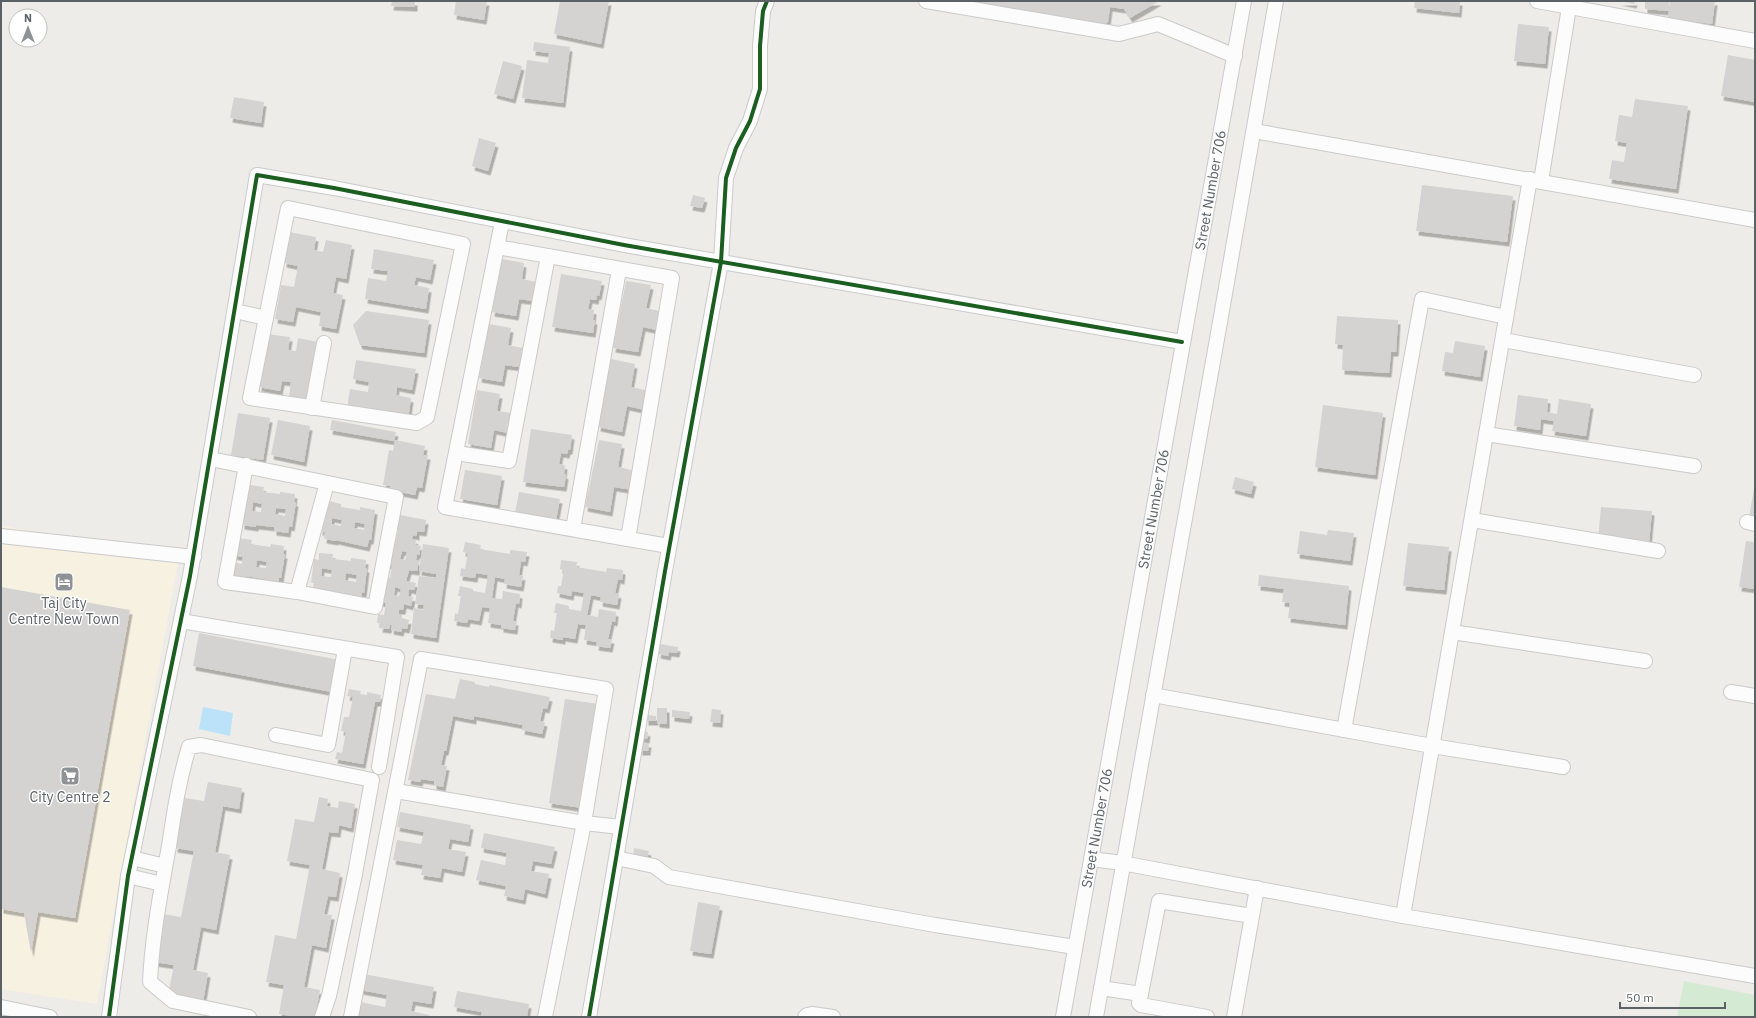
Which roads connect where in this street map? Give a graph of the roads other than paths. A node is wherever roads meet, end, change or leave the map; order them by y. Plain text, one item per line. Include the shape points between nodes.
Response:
1 (766, 1) edge
2 (926, 1) edge
3 (1244, 1) edge
4 (1276, 1) edge
5 (1537, 1) edge
6 (1570, 4) edge
7 (1755, 42) edge
8 (1235, 56) junction
9 (1254, 131) junction
10 (1536, 180) junction
11 (1755, 220) edge
12 (502, 222) junction
13 (497, 247) junction
14 (548, 256) junction
15 (721, 262) junction
16 (619, 270) junction
17 (234, 311) junction
18 (1506, 317) junction
19 (266, 318) junction
20 (1502, 340) junction
21 (1182, 342) junction
22 (324, 343) dead end
23 (1694, 375) dead end
24 (312, 408) junction
25 (1486, 434) junction
26 (456, 453) junction
27 (211, 459) junction
28 (246, 465) junction
29 (1694, 466) dead end
30 (327, 483) junction
31 (1472, 520) junction
32 (573, 530) junction
33 (1, 536) edge
34 (628, 539) junction
35 (669, 546) junction
36 (1658, 551) dead end
37 (194, 557) junction
38 (296, 592) junction
39 (181, 620) junction
40 (1452, 632) junction
41 (345, 649) junction
42 (1645, 661) dead end
43 (1731, 692) dead end
44 (1153, 695) junction
45 (1755, 696) edge
46 (1344, 730) junction
47 (276, 735) dead end
48 (1432, 746) junction
49 (379, 767) dead end
50 (1564, 767) dead end
51 (396, 791) junction
52 (584, 822) junction
53 (621, 827) junction
54 (132, 858) junction
55 (616, 858) junction
56 (1092, 858) junction
57 (1122, 863) junction
58 (165, 866) junction
59 (128, 876) junction
60 (162, 884) junction
61 (1257, 888) junction
62 (1252, 916) junction
63 (1403, 916) junction
64 (1076, 947) junction
65 (1755, 976) edge
66 (1101, 988) junction
67 (1141, 994) junction
68 (1, 1007) edge
69 (50, 1017) edge
70 (109, 1017) edge
71 (250, 1017) edge
72 (322, 1017) edge
73 (351, 1017) edge
74 (544, 1017) edge
75 (589, 1017) edge
76 (805, 1017) edge
77 (833, 1017) edge
78 (1063, 1017) edge
79 (1096, 1017) edge
80 (1207, 1017) edge
81 (1234, 1017) edge

1 - 15 street via 760,46 760,89 750,121 736,148 726,178
2 - 8 street via 1119,34 1158,24
3 - 8 street, Street Number 706
4 - 9 street
5 - 6 street
6 - 7 street
6 - 10 street
8 - 21 street, Street Number 706
9 - 10 street
9 - 44 street
10 - 11 street
10 - 18 street
12 - 13 street
12 - 15 street
12 - 17 street via 257,175
13 - 14 street
13 - 26 street
14 - 16 street
14 - 26 street via 509,461
15 - 21 street
15 - 35 street
16 - 32 street
16 - 34 street via 672,278
17 - 19 street
17 - 27 street
18 - 20 street
18 - 46 street via 1422,299
19 - 24 street via 250,398
19 - 24 street via 288,208 463,244 427,417 417,423
20 - 23 street
20 - 25 street
21 - 56 street, Street Number 706
22 - 24 street
25 - 29 street
25 - 31 street
26 - 32 street via 445,507
27 - 28 street
27 - 37 street
28 - 30 street
28 - 38 street via 224,582
30 - 38 street
30 - 38 street via 396,497 375,608
31 - 36 street
31 - 40 street
32 - 34 street
33 - 37 street
34 - 35 street
35 - 53 street
37 - 39 street
39 - 41 street
39 - 54 street
40 - 42 street
40 - 48 street
41 - 47 street via 328,745
41 - 49 street via 397,657
43 - 45 street
44 - 46 street
44 - 57 street
46 - 48 street
48 - 50 street
48 - 63 street
51 - 52 street
51 - 52 street via 420,659 606,689
51 - 73 street
52 - 53 street
52 - 74 street
53 - 55 street
54 - 58 street
54 - 59 street
55 - 64 street via 654,866 669,877 934,925
55 - 75 street
56 - 57 street
56 - 64 street, Street Number 706
57 - 61 street
57 - 66 street
58 - 60 street
58 - 72 street via 188,747 201,745 372,780 355,874 329,996
59 - 60 street
59 - 70 street
60 - 71 street via 152,946 150,982 173,1001
61 - 62 street
61 - 63 street
62 - 67 street via 1159,902
62 - 81 street
63 - 65 street
64 - 78 street, Street Number 706
66 - 67 street
66 - 79 street
67 - 80 street via 1141,1005
68 - 69 street
76 - 77 street via 812,1014

